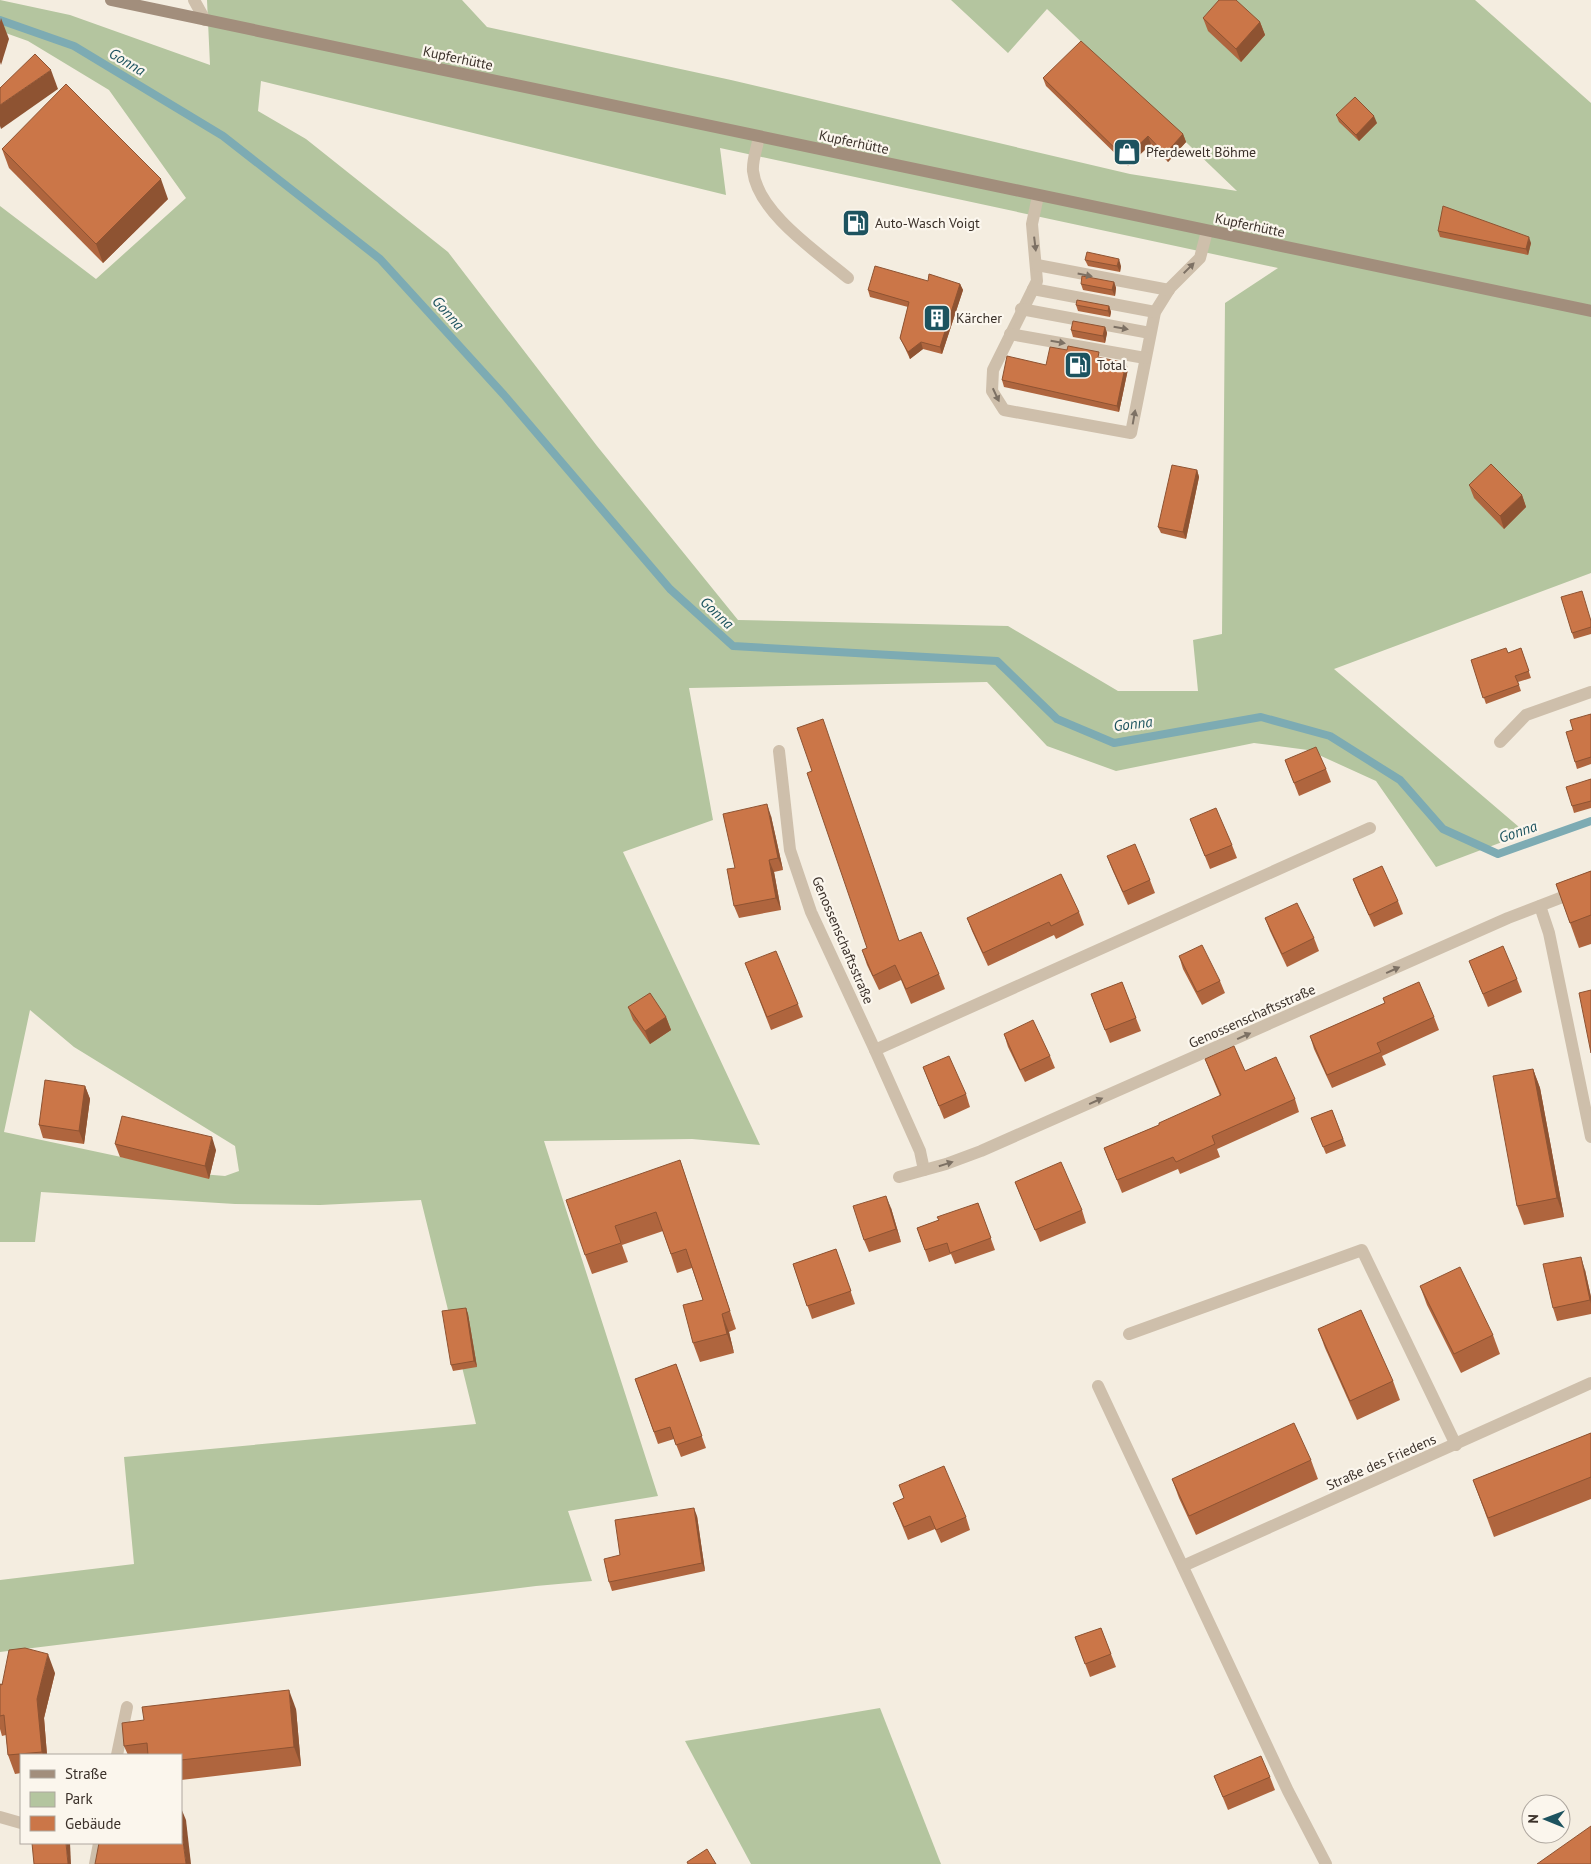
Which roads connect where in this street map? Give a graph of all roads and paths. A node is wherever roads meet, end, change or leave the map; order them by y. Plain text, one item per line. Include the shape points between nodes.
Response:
1 (111, 0) edge
2 (194, 0) edge
3 (205, 20) junction
4 (759, 137) junction
5 (1038, 196) junction
6 (1207, 231) junction
7 (1037, 265) junction
8 (848, 278) dead end
9 (1033, 289) junction
10 (1168, 290) junction
11 (1021, 309) junction
12 (1591, 311) edge
13 (1155, 312) junction
14 (1150, 333) junction
15 (1010, 334) junction
16 (1144, 358) junction
17 (1591, 692) edge
18 (1500, 742) dead end
19 (779, 751) dead end
20 (1370, 828) dead end
21 (1591, 886) edge
22 (1540, 906) junction
23 (875, 1050) junction
24 (1591, 1137) edge
25 (924, 1170) junction
26 (899, 1176) dead end
27 (1129, 1334) dead end
28 (1591, 1383) edge
29 (1098, 1386) dead end
30 (1456, 1445) junction
31 (1183, 1566) junction
32 (126, 1707) dead end
33 (117, 1754) edge
34 (0, 1817) edge
35 (20, 1823) edge
36 (99, 1844) edge
37 (95, 1864) edge
38 (1326, 1864) edge

1 - 3 main road, Kupferhütte
2 - 3 street
3 - 4 main road, Kupferhütte
4 - 5 main road, Kupferhütte
4 - 8 street via 753,170 764,200 801,238
5 - 6 main road, Kupferhütte
5 -> 7 street via 1032,224
10 -> 6 street via 1200,258
6 - 12 main road, Kupferhütte
7 - 9 street via 1037,281
7 -> 10 street
9 - 11 street
9 - 13 street
10 - 13 street
11 -> 14 street
11 - 15 street
13 - 14 street
14 - 16 street
15 -> 16 street
15 -> 16 street via 994,370 992,391 1004,410 1131,433
17 - 18 street via 1526,715
19 - 23 street, Genossenschaftsstraße via 790,850 811,912
20 - 23 street
21 - 22 street, Genossenschaftsstraße
22 - 24 street via 1549,933
25 -> 22 street, Genossenschaftsstraße via 981,1151
23 - 25 street, Genossenschaftsstraße via 920,1151
25 - 26 street, Genossenschaftsstraße
27 - 30 street via 1362,1250
28 - 30 street, Straße des Friedens
29 - 31 street
30 - 31 street, Straße des Friedens
31 - 38 street via 1288,1791
32 - 33 street
34 - 35 street
36 - 37 street

